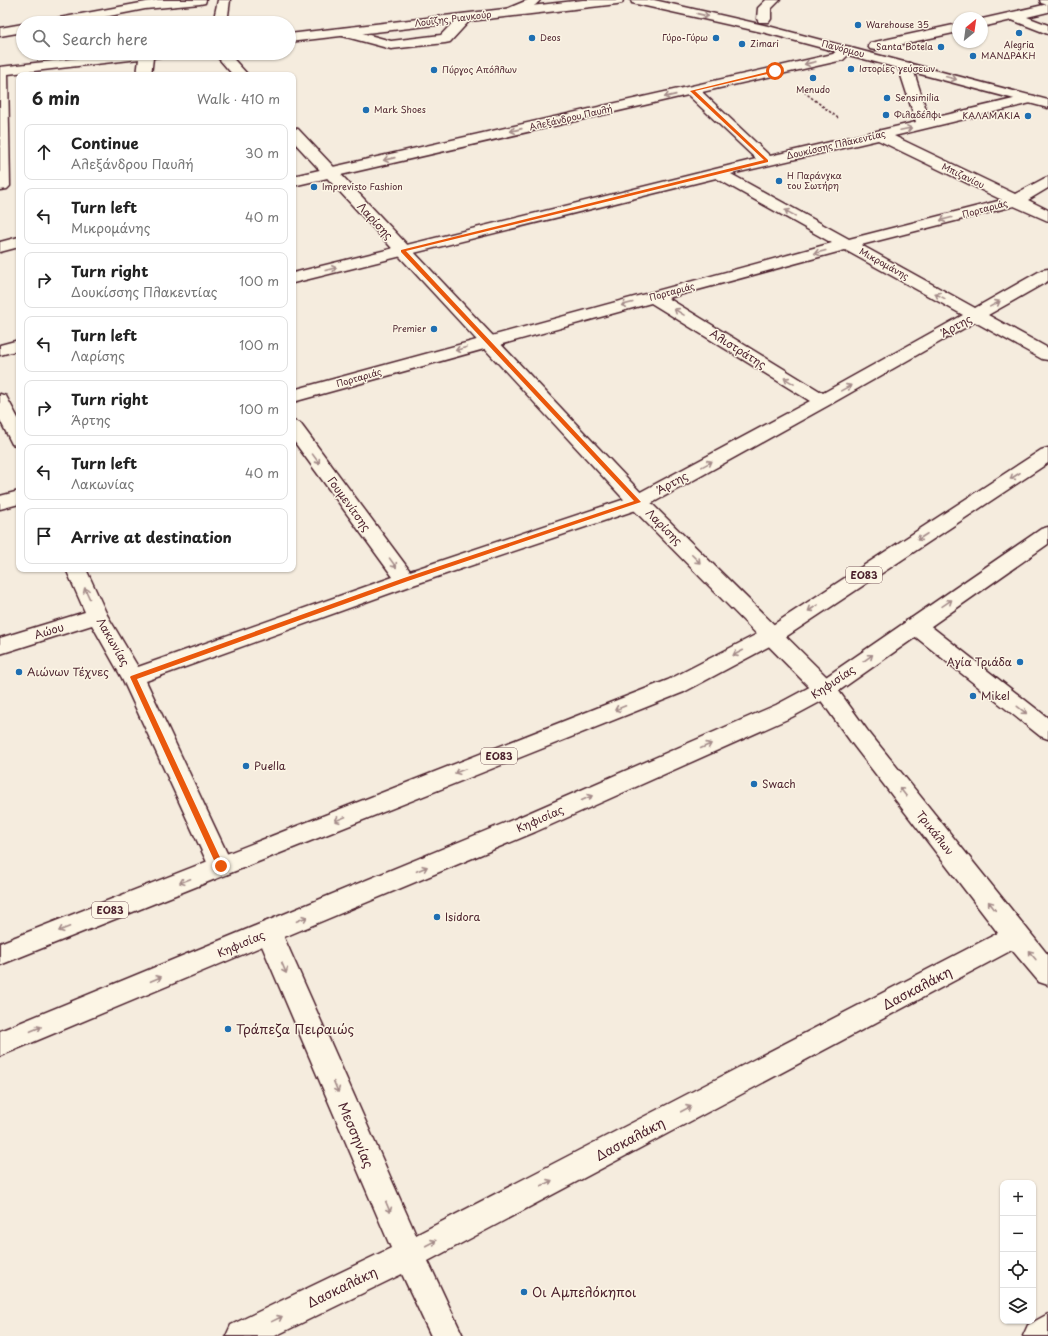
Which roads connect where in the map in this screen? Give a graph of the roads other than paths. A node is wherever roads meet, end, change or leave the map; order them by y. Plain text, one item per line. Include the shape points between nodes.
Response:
1 (200, 0) edge
2 (224, 0) edge
3 (534, 0) edge
4 (617, 0) edge
5 (638, 0) edge
6 (684, 0) edge
7 (774, 0) edge
8 (1048, 8) edge
9 (509, 13) junction
10 (89, 16) edge
11 (221, 16) edge
12 (1014, 16) junction
13 (465, 18) junction
14 (764, 19) junction
15 (988, 22) edge
16 (16, 29) edge
17 (952, 29) edge
18 (1048, 30) edge
19 (0, 32) edge
20 (344, 32) junction
21 (296, 37) edge
22 (875, 46) junction
23 (846, 50) junction
24 (100, 60) edge
25 (151, 60) edge
26 (227, 60) edge
27 (950, 65) dead end
28 (905, 66) junction
29 (1, 71) edge
30 (145, 72) edge
31 (238, 72) edge
32 (692, 91) junction
33 (1030, 99) junction
34 (1048, 104) edge
35 (924, 125) junction
36 (296, 135) edge
37 (879, 135) junction
38 (767, 161) junction
39 (329, 172) junction
40 (719, 174) junction
41 (296, 180) edge
42 (1048, 182) edge
43 (16, 183) edge
44 (1, 187) edge
45 (1015, 201) junction
46 (1048, 216) edge
47 (16, 243) edge
48 (847, 244) junction
49 (0, 247) edge
50 (403, 251) junction
51 (1048, 274) edge
52 (296, 277) edge
53 (654, 297) junction
54 (975, 315) junction
55 (488, 342) junction
56 (16, 346) edge
57 (0, 350) edge
58 (1048, 355) edge
59 (296, 395) edge
60 (0, 400) edge
61 (822, 402) junction
62 (296, 431) edge
63 (16, 434) edge
64 (1048, 454) edge
65 (16, 498) edge
66 (638, 502) junction
67 (0, 503) edge
68 (1048, 534) edge
69 (77, 572) edge
70 (406, 580) junction
71 (97, 616) junction
72 (915, 625) junction
73 (772, 635) junction
74 (0, 646) edge
75 (133, 677) junction
76 (825, 689) junction
77 (1048, 730) edge
78 (221, 866) junction
79 (269, 932) junction
80 (1016, 936) junction
81 (0, 954) edge
82 (1048, 974) edge
83 (0, 1044) edge
84 (409, 1255) junction
85 (1048, 1330) edge
86 (242, 1336) edge
87 (447, 1336) edge
88 (1039, 1336) edge

1 - 10 street via 145,5
2 - 11 street
3 - 9 street
4 - 9 street, Λουΐζης Ριανκούρ
5 -> 23 street, Πανόρμου
6 - 14 street, Πανόρμου
7 - 14 street via 765,8
8 - 12 street
9 - 13 street, Λουΐζης Ριανκούρ
12 - 15 street
12 - 18 street
13 - 20 street, Λουΐζης Ριανκούρ
13 - 20 street via 445,39 391,45
14 - 22 street, Πανόρμου
16 - 19 street
17 - 22 street
20 - 21 street, Λουΐζης Ριανκούρ
22 - 27 street, Πανόρμου
23 - 28 street, Πανόρμου
23 -> 32 street, Αλεξάνδρου Παυλή via 838,57
24 - 29 street
25 - 30 street
26 - 31 street
28 -> 33 street, Πανόρμου
28 - 35 street
29 - 44 street
32 - 38 street
32 -> 39 street, Αλεξάνδρου Παυλή
33 - 34 street, Πανόρμου
33 - 35 street, Δουκίσσης Πλακεντίας
37 -> 35 street, Δουκίσσης Πλακεντίας
36 - 39 street, Λαρίσης
37 - 38 street, Δουκίσσης Πλακεντίας
37 - 45 street, Μπιζανίου
38 - 40 street, Δουκίσσης Πλακεντίας
39 - 41 street, Αλεξάνδρου Παυλή
39 - 50 street, Λαρίσης
48 -> 40 street, Μικρομάνης
40 - 50 street, Δουκίσσης Πλακεντίας
42 - 45 street, Πορταριάς
43 - 44 street
45 - 46 street, Μπιζανίου
45 -> 48 street, Πορταριάς
47 - 49 street
48 -> 53 street, Πορταριάς
54 -> 48 street, Μικρομάνης
52 -> 50 street, Δουκίσσης Πλακεντίας
50 - 55 street, Λαρίσης
54 -> 51 street, Άρτης
53 -> 55 street, Πορταριάς
61 -> 53 street, Αλιστράτης
54 - 58 street, Μικρομάνης
61 -> 54 street, Άρτης
55 -> 59 street, Πορταριάς
55 - 66 street, Λαρίσης
56 - 57 street
60 - 63 street
66 -> 61 street, Άρτης
62 -> 70 street, Γουμενίτσης
64 -> 73 street, ΕΟ83
65 - 67 street
66 - 70 street, Άρτης
66 -> 73 street, Λαρίσης
72 -> 68 street, Κηφισίας
71 -> 69 street, Λακωνίας
70 - 75 street, Άρτης
71 - 74 street, Αώου
71 - 75 street, Λακωνίας
76 -> 72 street, Κηφισίας
72 -> 77 street
73 - 76 street, Λαρίσης
73 -> 78 street, ΕΟ83 via 676,686
75 - 78 street, Λακωνίας
79 -> 76 street, Κηφισίας via 526,826 784,711
80 -> 76 street, Τρικάλων
78 -> 81 street, ΕΟ83
83 -> 79 street, Κηφισίας
79 -> 84 street, Μεσσηνίας
82 -> 80 street, Τρικάλων
84 -> 80 street, Δασκαλάκη
86 -> 84 street, Δασκαλάκη
84 - 87 street, Μεσσηνίας
85 - 88 street

